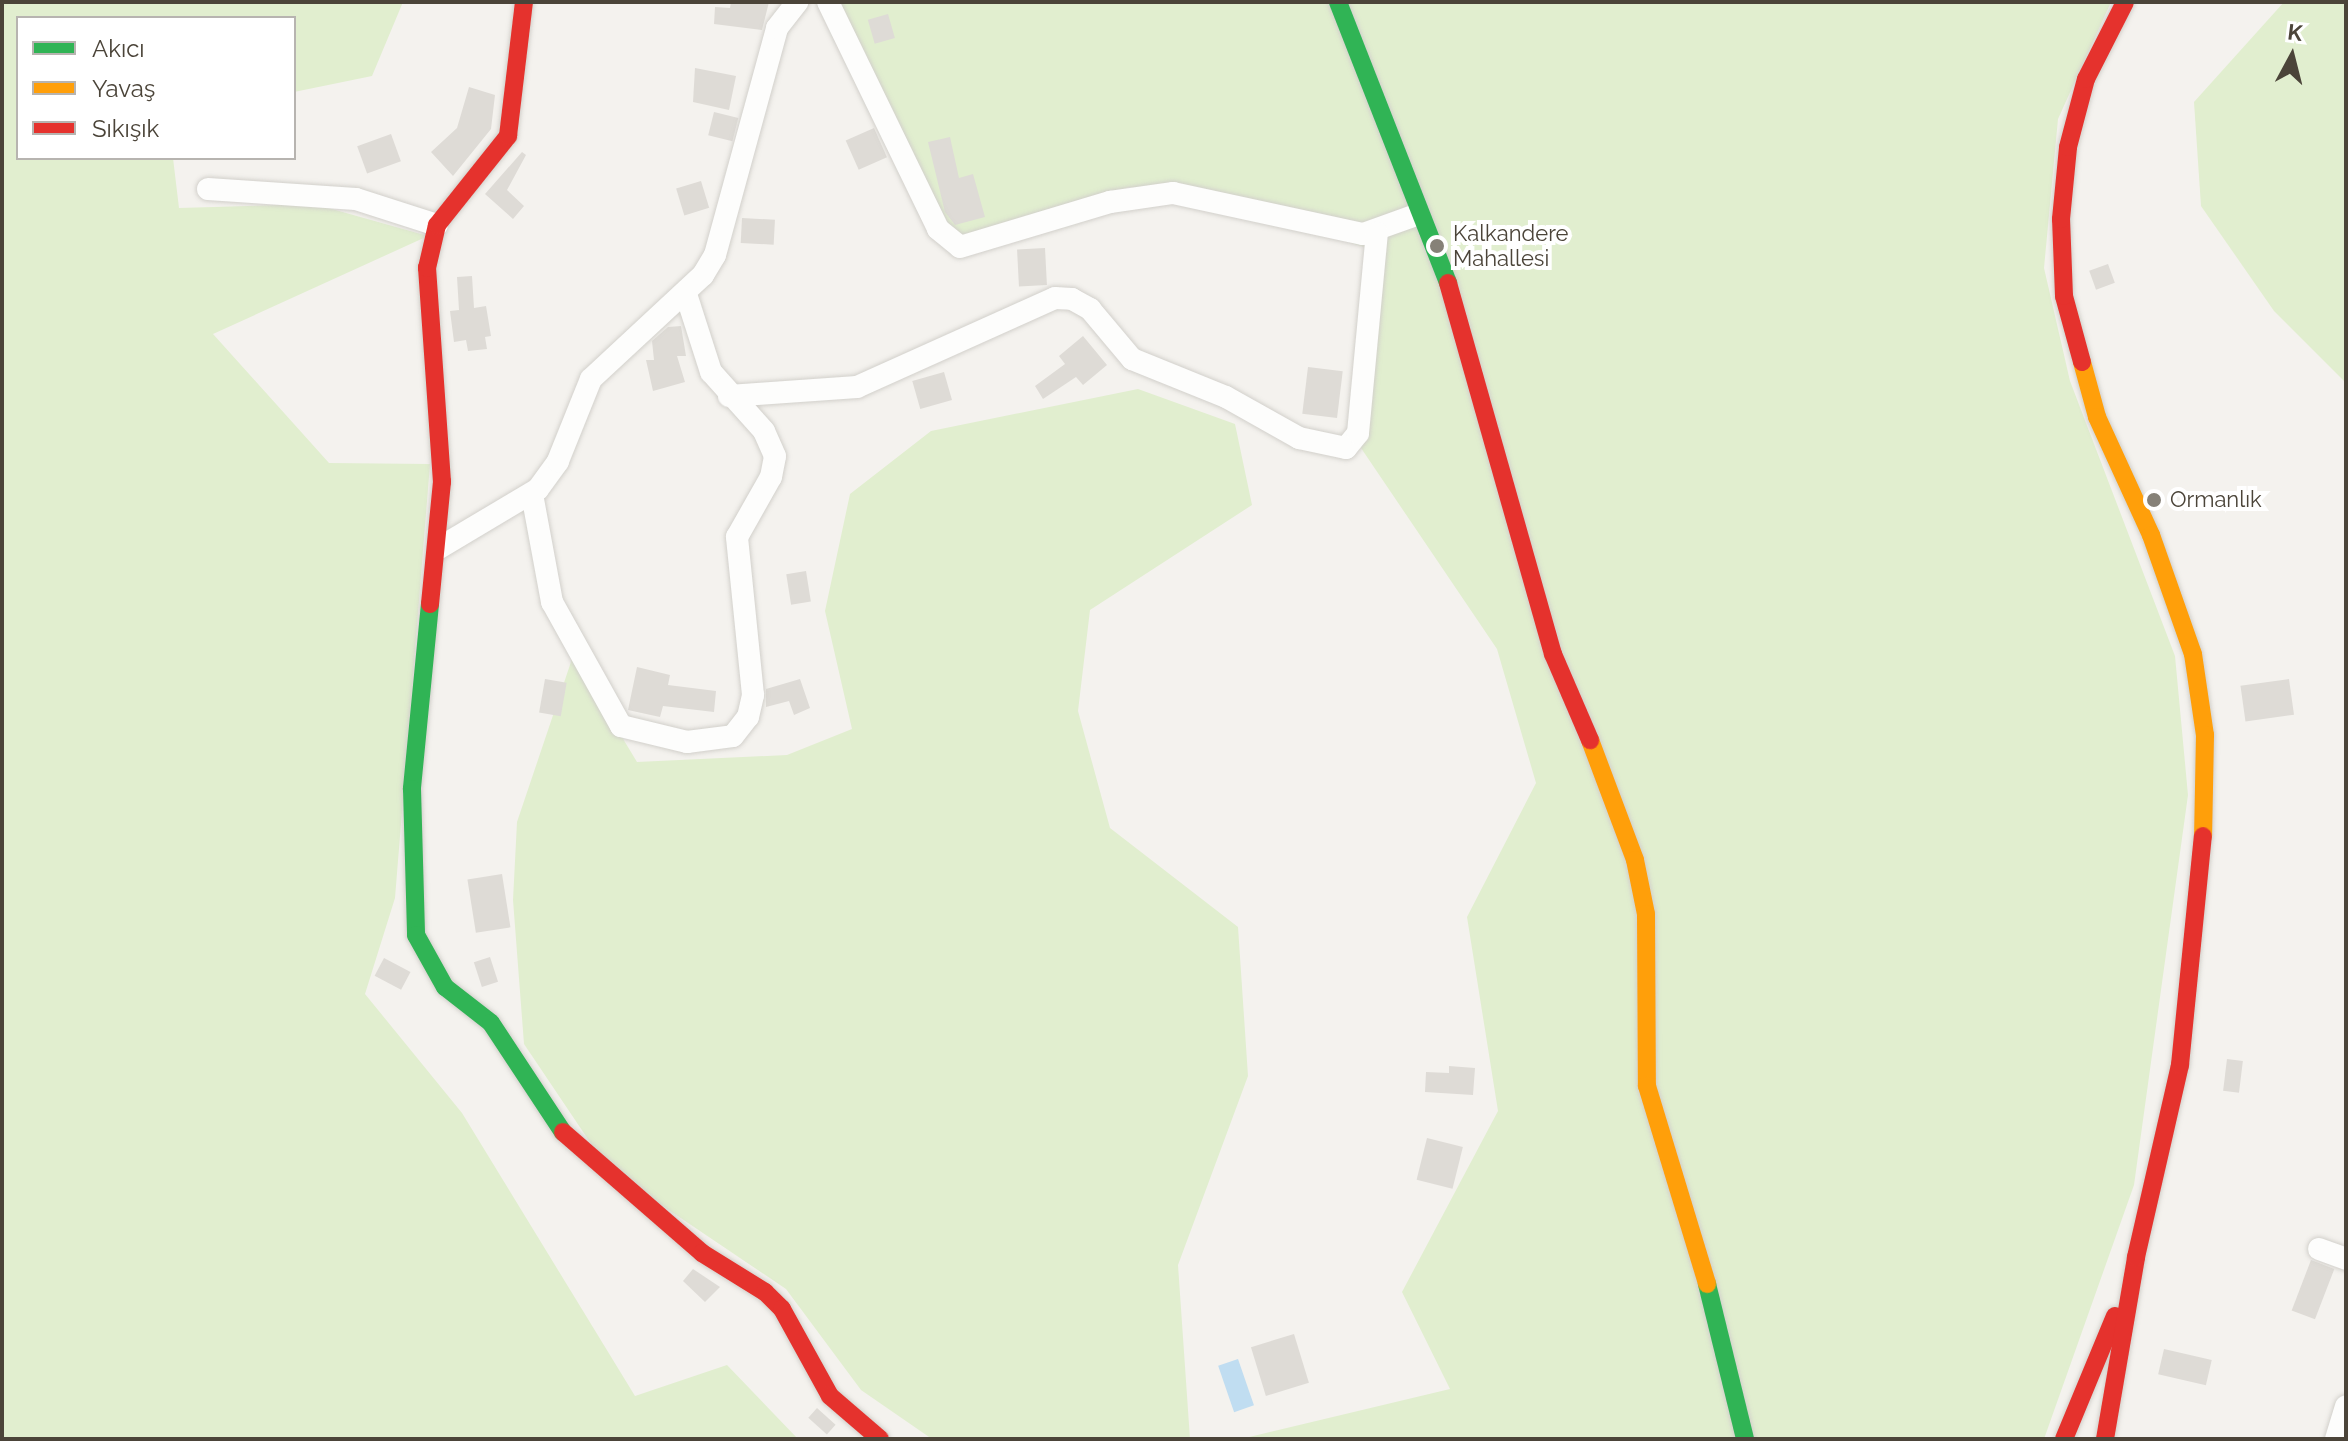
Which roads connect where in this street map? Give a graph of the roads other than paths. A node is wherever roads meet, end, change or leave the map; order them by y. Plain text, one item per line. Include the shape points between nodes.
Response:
1 (524, 2) edge
2 (797, 2) edge
3 (828, 2) edge
4 (1338, 2) edge
5 (2125, 2) edge
6 (208, 189) dead end
7 (1419, 214) junction
8 (437, 225) junction
9 (1377, 233) junction
10 (686, 294) junction
11 (729, 396) junction
12 (532, 494) junction
13 (439, 548) junction
14 (2319, 1249) dead end
15 (2136, 1257) junction
16 (2346, 1259) edge
17 (2346, 1407) edge
18 (880, 1439) edge
19 (1745, 1439) edge
20 (2064, 1439) edge
21 (2105, 1439) edge
22 (2336, 1439) edge

1 - 8 street via 508,136
2 - 10 street via 777,28 715,255
3 - 9 street via 947,242 970,248 1110,202 1173,193 1195,193 1322,230
4 - 7 street
5 - 15 street via 2086,79 2068,147 2061,219 2064,296 2097,417 2177,598 2205,735 2200,901 2180,1065
6 - 8 street via 356,199
7 - 9 street
7 - 19 street via 1463,322 1495,428 1513,522 1553,654 1619,805 1635,860 1646,914 1647,1086 1731,1362
8 - 13 street via 427,268 438,373
9 - 11 street via 1358,433 1346,448 1299,438 1226,397 1132,359 1090,309 1064,298 857,387
10 - 11 street via 711,372
10 - 12 street via 655,314 591,379 558,461
11 - 12 street via 764,431 775,456 771,477 737,537 753,695 748,717 733,736 687,742 621,726 552,602
12 - 13 street
13 - 18 street via 412,789 413,904 422,955 445,987 491,1023 553,1124 702,1253 765,1292 782,1309 830,1396
14 - 16 street
15 - 20 street
15 - 21 street
17 - 22 street

